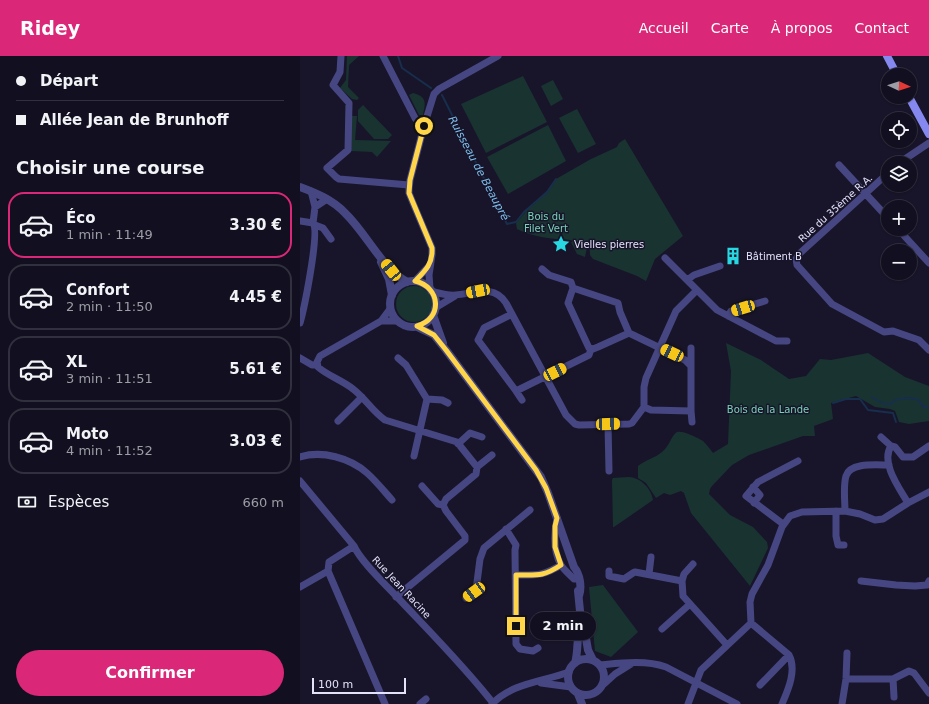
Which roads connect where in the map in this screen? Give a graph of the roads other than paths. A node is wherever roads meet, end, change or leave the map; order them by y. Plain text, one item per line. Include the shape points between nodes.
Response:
1 (341, 56) edge
2 (383, 56) edge
3 (498, 56) edge
4 (887, 56) edge
5 (893, 68) edge
6 (913, 104) edge
7 (424, 126) junction
8 (929, 134) edge
9 (929, 143) edge
10 (910, 156) edge
11 (839, 165) dead end
12 (881, 179) edge
13 (409, 185) junction
14 (300, 187) edge
15 (311, 191) junction
16 (866, 193) junction
17 (327, 199) junction
18 (315, 207) junction
19 (881, 210) edge
20 (300, 221) edge
21 (314, 224) junction
22 (904, 236) edge
23 (331, 239) dead end
24 (379, 257) junction
25 (665, 258) dead end
26 (929, 264) edge
27 (430, 266) junction
28 (720, 266) dead end
29 (542, 269) dead end
30 (687, 280) junction
31 (411, 282) junction
32 (573, 288) junction
33 (431, 290) junction
34 (697, 290) junction
35 (392, 295) junction
36 (455, 296) junction
37 (765, 301) dead end
38 (390, 309) junction
39 (434, 311) junction
40 (512, 314) junction
41 (728, 316) junction
42 (381, 321) junction
43 (397, 321) junction
44 (300, 324) edge
45 (417, 326) junction
46 (629, 333) junction
47 (787, 341) dead end
48 (659, 347) junction
49 (691, 348) dead end
50 (591, 349) junction
51 (446, 350) junction
52 (929, 350) edge
53 (300, 358) edge
54 (398, 358) dead end
55 (317, 365) junction
56 (691, 366) junction
57 (545, 377) junction
58 (516, 391) junction
59 (362, 397) junction
60 (427, 399) junction
61 (522, 400) dead end
62 (448, 403) dead end
63 (644, 407) junction
64 (691, 410) junction
65 (338, 421) dead end
66 (692, 422) dead end
67 (608, 424) junction
68 (420, 430) junction
69 (482, 437) dead end
70 (881, 437) dead end
71 (458, 444) junction
72 (890, 446) junction
73 (929, 446) edge
74 (492, 455) dead end
75 (414, 456) dead end
76 (300, 457) edge
77 (798, 461) dead end
78 (889, 465) junction
79 (477, 467) junction
80 (609, 471) dead end
81 (300, 481) edge
82 (422, 486) dead end
83 (753, 487) junction
84 (929, 492) edge
85 (392, 500) dead end
86 (908, 502) junction
87 (754, 503) junction
88 (443, 505) junction
89 (530, 510) dead end
90 (836, 511) junction
91 (845, 511) junction
92 (557, 518) junction
93 (783, 524) junction
94 (506, 529) junction
95 (839, 545) dead end
96 (354, 546) junction
97 (651, 557) dead end
98 (693, 564) dead end
99 (561, 565) junction
100 (574, 567) junction
101 (328, 570) junction
102 (609, 571) dead end
103 (648, 574) junction
104 (516, 575) junction
105 (576, 579) junction
106 (682, 581) junction
107 (861, 581) dead end
108 (928, 583) edge
109 (300, 587) edge
110 (929, 592) edge
111 (396, 596) junction
112 (579, 596) junction
113 (466, 598) dead end
114 (690, 604) junction
115 (581, 621) junction
116 (751, 623) junction
117 (662, 629) dead end
118 (727, 645) junction
119 (538, 648) dead end
120 (847, 653) dead end
121 (789, 655) junction
122 (593, 660) junction
123 (575, 663) junction
124 (633, 663) junction
125 (600, 665) junction
126 (568, 672) junction
127 (893, 678) junction
128 (846, 679) junction
129 (696, 682) junction
130 (537, 683) junction
131 (604, 684) junction
132 (760, 685) dead end
133 (571, 687) junction
134 (929, 693) edge
135 (578, 694) junction
136 (595, 694) junction
137 (894, 697) dead end
138 (493, 703) edge
139 (385, 704) edge
140 (582, 704) edge
141 (593, 704) edge
142 (688, 704) edge
143 (736, 704) edge
144 (782, 704) edge
145 (842, 704) edge

1 - 13 street via 340,72 333,85 349,103 348,150 324,171 340,179
2 - 7 street via 415,118
3 - 7 street via 439,89 434,94
4 - 5 main road
6 - 8 main road
7 - 13 street
9 - 10 street
11 - 16 street
12 - 16 street, Rue du 35ème R.A.
13 - 27 street via 409,193 432,248
14 - 15 street
15 - 17 street
15 - 18 street
16 - 19 street
16 - 52 street, Rue du 35ème R.A. via 799,254 796,259 797,265 832,304 880,331 893,331 919,340
17 - 18 street
17 - 24 street via 350,218
18 - 21 street
20 - 21 street
21 - 23 street via 323,228
21 - 44 street via 314,250
22 - 26 street
24 - 31 street via 398,277
24 - 35 street via 389,280
25 - 30 street
27 - 31 street
27 - 33 street
28 - 30 street
29 - 32 street via 549,275 571,282
30 - 34 street
31 - 33 street via 423,284
31 - 35 street via 395,289
32 - 46 street via 618,303
32 - 50 street via 568,303
33 - 36 street
33 - 39 street via 435,297
34 - 41 street via 717,310
34 - 48 street via 676,311
35 - 38 street
36 - 39 street
36 - 40 street via 491,291 502,297
37 - 41 street via 731,311
38 - 42 street
38 - 43 street
39 - 45 street via 427,322
39 - 51 street
40 - 57 street
40 - 58 street via 482,329 478,340
41 - 47 street via 776,341
42 - 43 street
42 - 55 street via 320,356
43 - 45 street via 406,326
45 - 51 street via 434,335
46 - 48 street
46 - 50 street
48 - 56 street via 685,360
48 - 63 street via 646,378
49 - 56 street
50 - 57 street via 589,355
51 - 92 street via 536,470
53 - 55 street
54 - 60 street via 406,365
55 - 59 street
56 - 64 street
57 - 58 street
57 - 67 street via 563,412 571,421 579,425
58 - 61 street
59 - 65 street
59 - 68 street via 385,420
60 - 62 street
60 - 68 street
63 - 64 street via 651,410
63 - 67 street via 632,423
64 - 66 street
67 - 80 street
68 - 71 street
68 - 75 street
69 - 71 street via 470,433
70 - 72 street
71 - 79 street
72 - 73 street via 895,447 903,457 911,458
72 - 78 street
74 - 79 street
76 - 85 street via 323,455 348,461 367,473
77 - 83 street
78 - 86 street via 894,480
78 - 91 street via 860,465 848,473
79 - 88 street via 476,474 446,499
81 - 96 street, Rue Jean Racine
82 - 88 street via 438,504
83 - 87 street via 760,495
83 - 87 street via 746,496
84 - 86 street
86 - 91 street via 881,520
87 - 93 street
88 - 111 street via 465,536 465,540
89 - 94 street
90 - 91 street
90 - 93 street via 798,513 790,516
90 - 95 street via 836,536
92 - 99 street via 555,547
92 - 100 street
93 - 116 street via 768,565 752,594
94 - 104 street via 516,542
94 - 113 street via 484,548 476,590
96 - 101 street via 329,562
96 - 111 street, Rue Jean Racine via 357,554
97 - 103 street
98 - 106 street via 684,574
99 - 104 street via 543,574
99 - 105 street
100 - 105 street
100 - 112 street via 580,582
101 - 109 street
101 - 139 street
102 - 103 street via 609,576 624,579 633,573
103 - 106 street
104 - 119 street via 516,644 520,649 533,651
105 - 112 street
106 - 114 street via 683,596
107 - 108 street via 915,586
108 - 110 street
111 - 138 street, Rue Jean Racine via 445,647
112 - 115 street
114 - 117 street
114 - 118 street
115 - 122 street
115 - 123 street
116 - 118 street
116 - 121 street
118 - 129 street via 703,667
120 - 128 street
121 - 132 street
121 - 144 street via 792,670 788,691
122 - 123 street via 584,659
122 - 125 street
123 - 126 street
124 - 125 street
124 - 129 street via 658,664
124 - 131 street
125 - 131 street via 605,674
126 - 130 street
126 - 133 street
127 - 128 street
127 - 134 street via 912,672
127 - 137 street
128 - 145 street
129 - 142 street
129 - 143 street
130 - 133 street
130 - 138 street via 509,691
131 - 136 street
133 - 135 street
135 - 136 street
135 - 140 street
136 - 141 street

